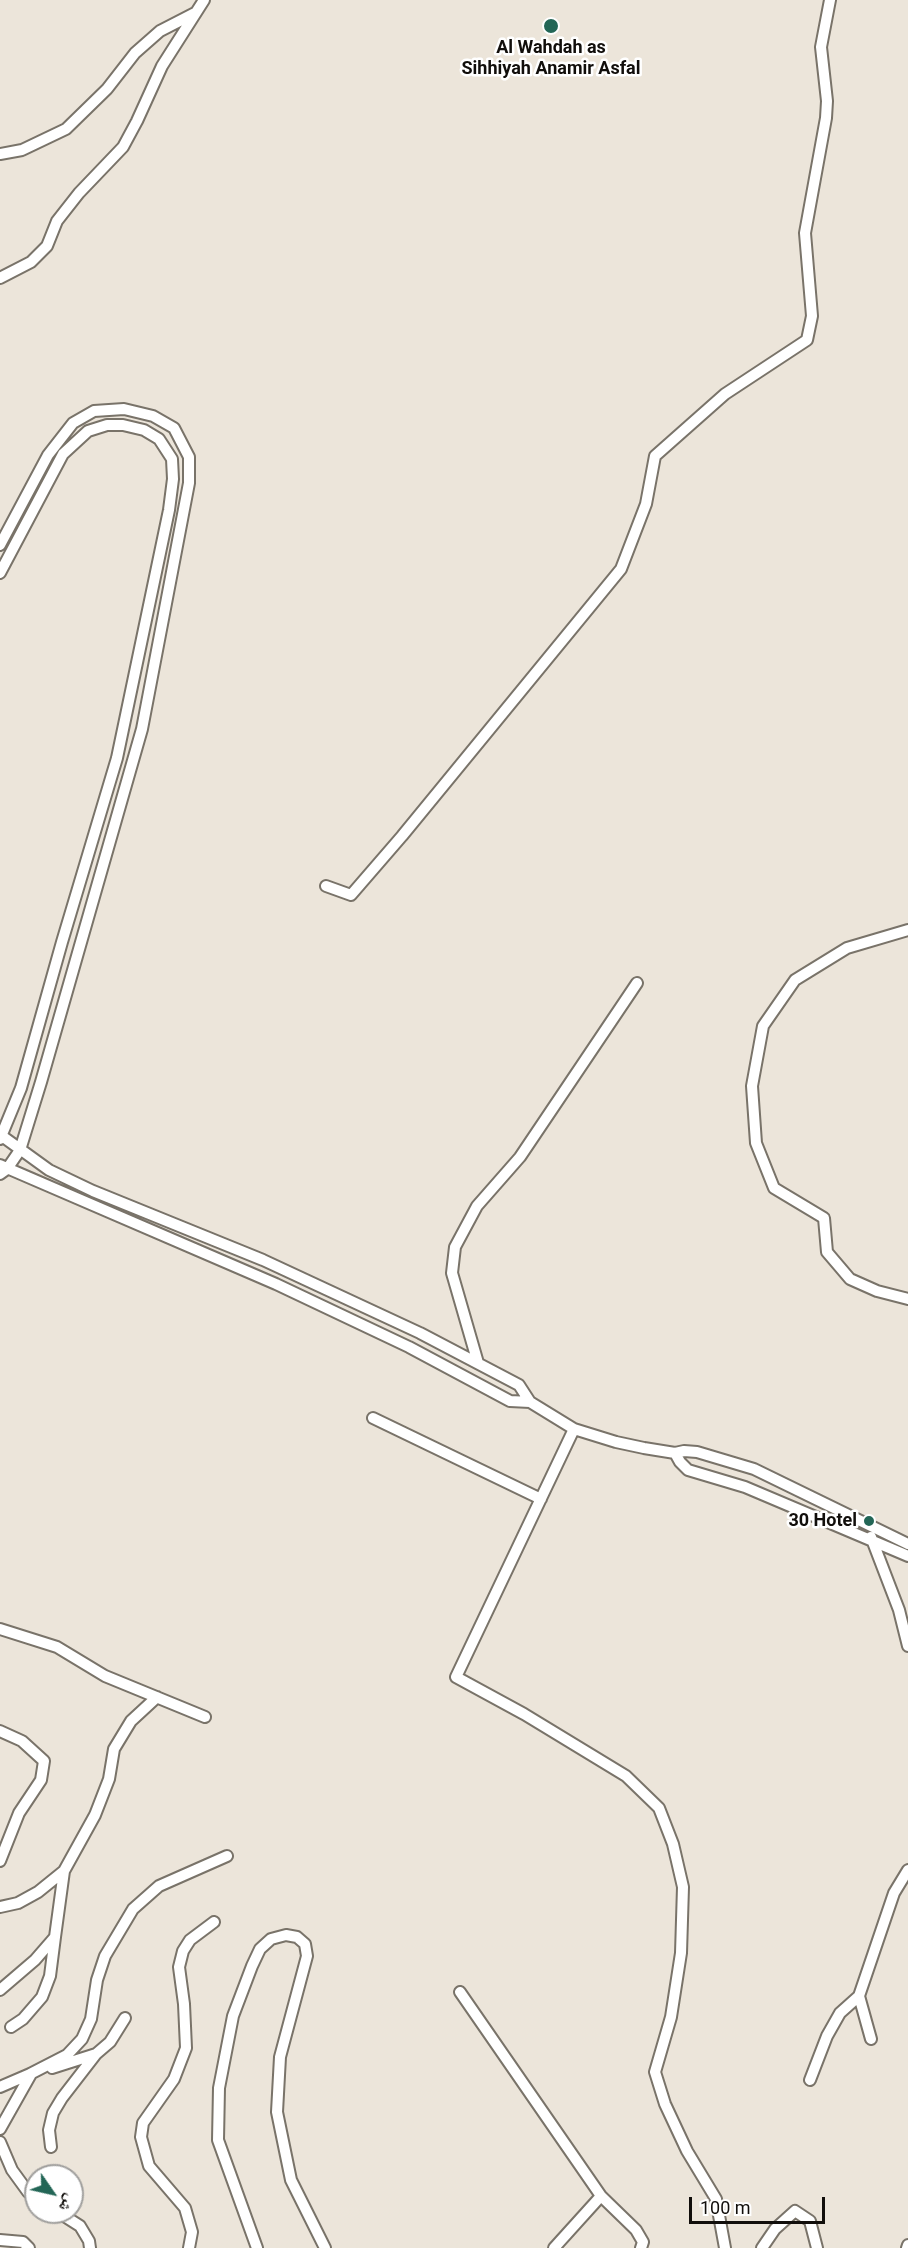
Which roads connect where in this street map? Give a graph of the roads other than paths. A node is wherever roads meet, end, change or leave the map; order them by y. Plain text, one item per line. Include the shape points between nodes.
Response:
1 (204, 0) edge
2 (830, 0) edge
3 (195, 13) junction
4 (0, 154) edge
5 (0, 278) edge
6 (0, 545) edge
7 (0, 573) edge
8 (326, 886) dead end
9 (908, 930) edge
10 (638, 983) dead end
11 (1, 1137) edge
12 (20, 1150) junction
13 (2, 1169) edge
14 (908, 1299) edge
15 (478, 1363) junction
16 (530, 1402) junction
17 (373, 1418) dead end
18 (574, 1429) junction
19 (675, 1453) junction
20 (541, 1499) junction
21 (869, 1525) junction
22 (873, 1542) junction
23 (908, 1544) edge
24 (908, 1556) edge
25 (0, 1629) edge
26 (908, 1646) edge
27 (157, 1697) junction
28 (205, 1717) dead end
29 (0, 1731) edge
30 (226, 1856) dead end
31 (0, 1862) edge
32 (908, 1870) edge
33 (64, 1871) junction
34 (0, 1907) edge
35 (214, 1922) dead end
36 (55, 1937) junction
37 (0, 1990) edge
38 (460, 1992) dead end
39 (859, 1996) junction
40 (125, 2018) dead end
41 (12, 2027) dead end
42 (871, 2039) dead end
43 (96, 2054) junction
44 (30, 2074) junction
45 (810, 2080) dead end
46 (0, 2087) edge
47 (0, 2129) edge
48 (0, 2142) edge
49 (51, 2147) dead end
50 (24, 2186) edge
51 (601, 2196) junction
52 (77, 2224) edge
53 (0, 2240) edge
54 (29, 2248) edge
55 (90, 2248) edge
56 (189, 2248) edge
57 (257, 2248) edge
58 (325, 2248) edge
59 (554, 2248) edge
60 (641, 2248) edge
61 (725, 2248) edge
62 (762, 2248) edge
63 (817, 2248) edge

1 - 3 street
2 - 8 street via 821,47 826,118 806,233 812,316 807,340 725,394 655,456 646,504 621,569 351,895
3 - 4 street via 160,31 135,53 107,90 66,129 22,150
3 - 5 street via 158,73 123,147 79,193 57,221 46,246 31,262
6 - 12 street via 48,455 73,423 94,411 124,409 153,416 174,428 189,457 189,483 142,729
7 - 11 street via 63,454 88,431 123,425 159,439 172,459 169,510 117,758 21,1088
9 - 14 street via 847,948 795,980 763,1026 752,1086 756,1143 774,1188 824,1218 827,1252 850,1279
10 - 15 street via 520,1157 477,1206 455,1247 452,1273
11 - 12 street
12 - 13 street
12 - 15 street via 49,1170 93,1191 262,1260
13 - 16 street via 276,1284 409,1347 510,1401
15 - 16 street via 519,1385
16 - 18 street
17 - 20 street
18 - 19 street
18 - 20 street
19 - 21 street via 697,1452 754,1469
19 - 22 street via 688,1470 745,1487
20 - 61 street via 456,1677 626,1776 659,1808 683,1887 680,1964 671,2017 655,2072 669,2114 716,2199
21 - 22 street
21 - 23 street
22 - 24 street
22 - 26 street
25 - 27 street via 57,1647 105,1676
27 - 28 street
27 - 33 street via 131,1721 114,1749 109,1779 95,1815
29 - 31 street via 22,1741 44,1761 41,1780 19,1813
30 - 44 street via 159,1886 133,1909 105,1956 91,2019 82,2039 67,2055
32 - 39 street via 894,1893
33 - 34 street via 38,1892
33 - 36 street
35 - 56 street via 183,1951 179,1967 186,2048 174,2079 143,2123 141,2137 149,2166 185,2208 192,2232
36 - 37 street
36 - 41 street via 50,1976 42,1997
38 - 51 street
39 - 42 street
39 - 45 street via 840,2013
40 - 43 street via 110,2042
43 - 44 street
43 - 49 street via 53,2113
44 - 46 street
44 - 47 street
48 - 50 street
51 - 59 street
51 - 60 street via 636,2230
52 - 55 street
53 - 54 street via 23,2242
57 - 58 street via 218,2140 219,2088 233,2016 252,1966 271,1939 286,1935 305,1944 307,1956 280,2057 277,2112 291,2180
62 - 63 street via 795,2211 810,2221

